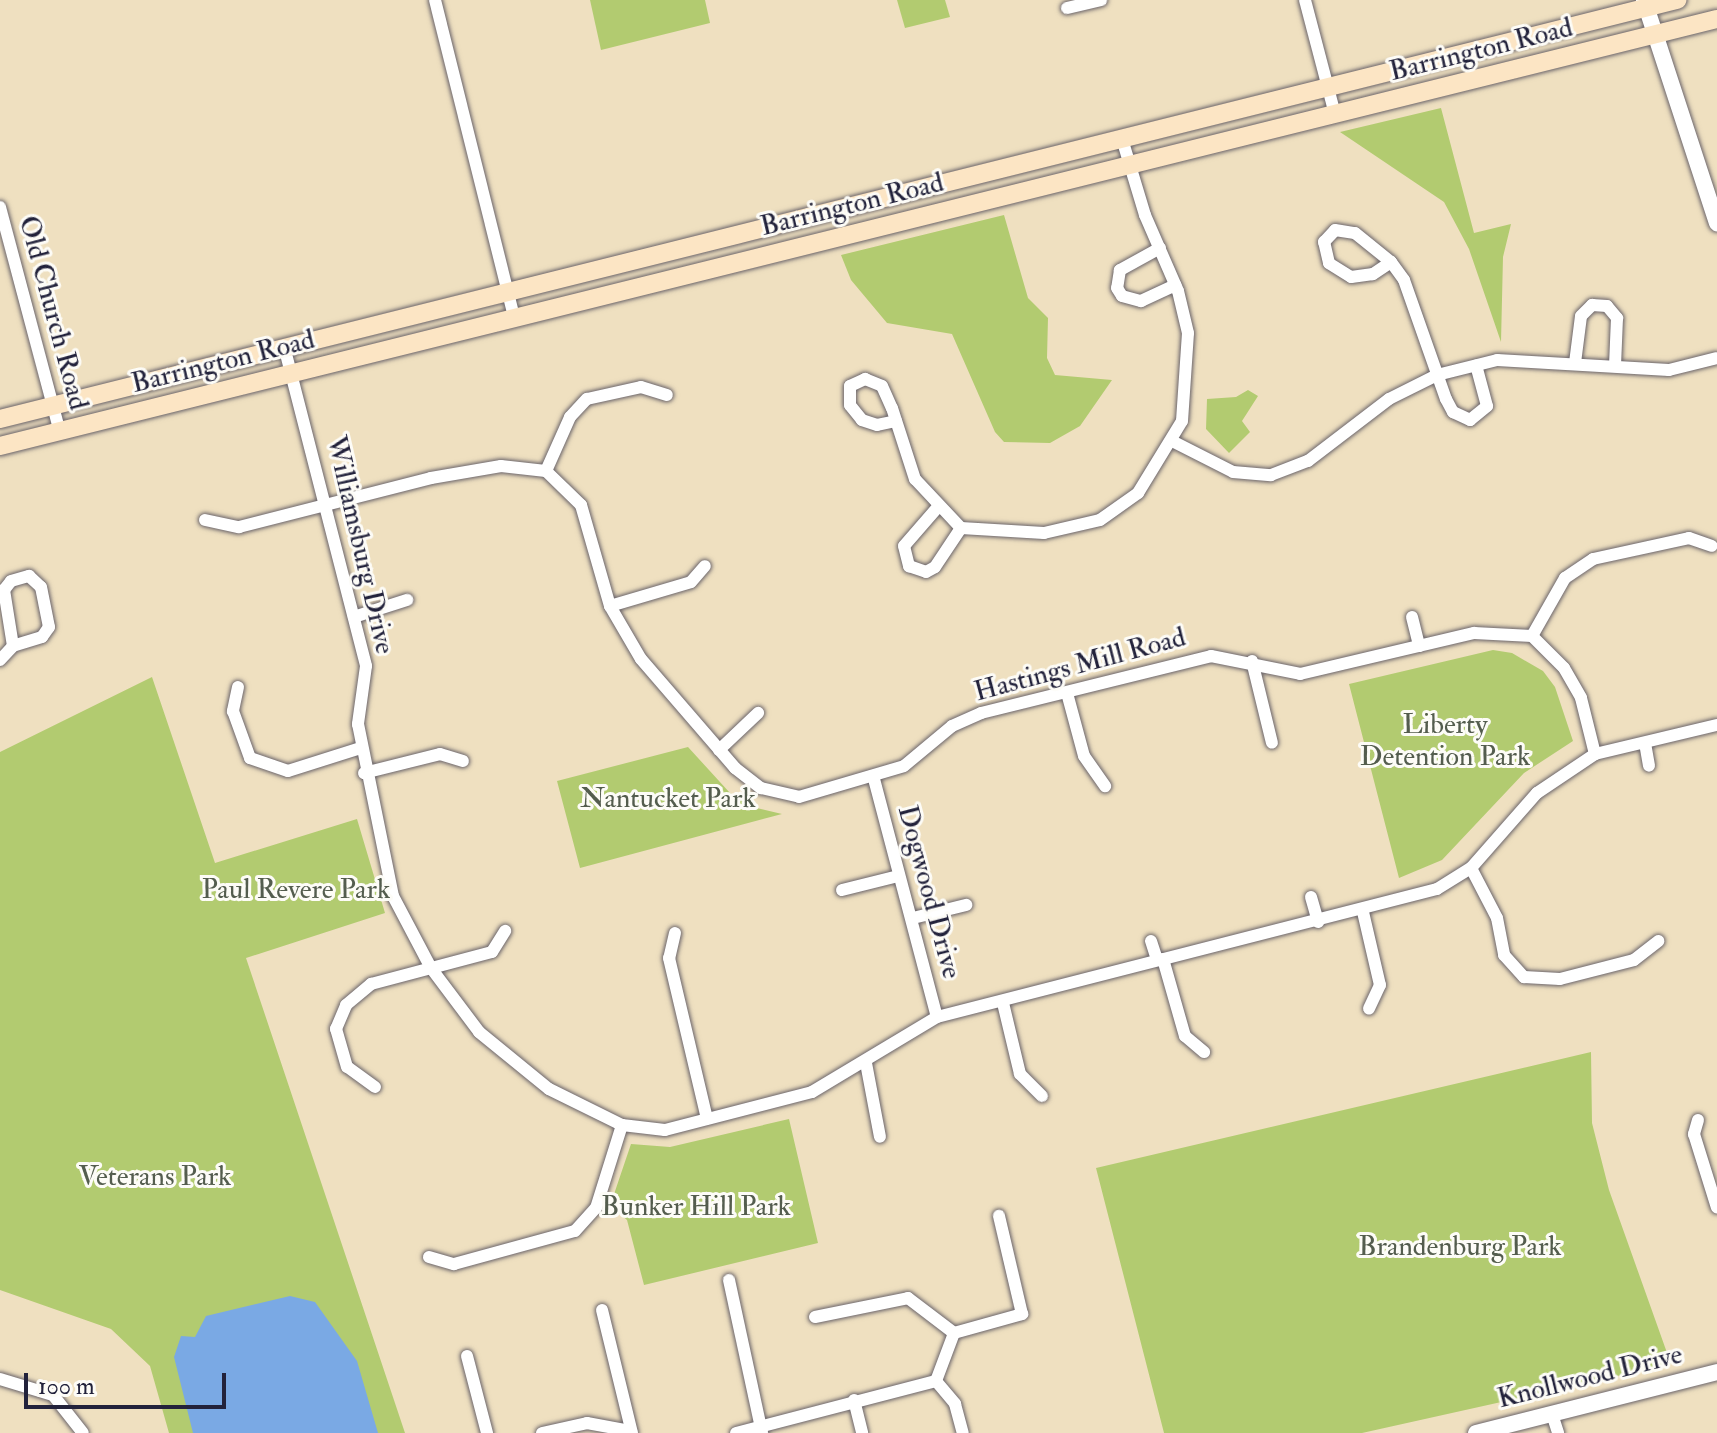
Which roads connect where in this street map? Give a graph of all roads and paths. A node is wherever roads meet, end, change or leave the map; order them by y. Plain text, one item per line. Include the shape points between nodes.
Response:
1 (435, 0) edge
2 (1101, 0) edge
3 (1305, 0) edge
4 (1677, 0) edge
5 (1645, 4) edge
6 (1067, 8) dead end
7 (1717, 19) edge
8 (1655, 34) junction
9 (1328, 88) junction
10 (1335, 114) junction
11 (1123, 142) junction
12 (1129, 164) junction
13 (0, 207) edge
14 (1717, 223) edge
15 (1160, 248) junction
16 (1391, 262) junction
17 (1176, 285) junction
18 (508, 293) junction
19 (514, 318) junction
20 (285, 350) junction
21 (1717, 358) edge
22 (1575, 363) junction
23 (1476, 365) junction
24 (1615, 366) junction
25 (293, 373) junction
26 (1437, 375) junction
27 (667, 395) dead end
28 (53, 407) junction
29 (0, 419) edge
30 (896, 421) dead end
31 (60, 432) junction
32 (1172, 441) junction
33 (0, 446) edge
34 (546, 471) junction
35 (328, 505) junction
36 (937, 508) junction
37 (205, 520) dead end
38 (961, 528) junction
39 (1712, 546) dead end
40 (705, 566) dead end
41 (407, 600) dead end
42 (610, 606) junction
43 (354, 617) junction
44 (1412, 617) dead end
45 (1532, 636) junction
46 (13, 646) junction
47 (1419, 646) junction
48 (0, 660) edge
49 (1252, 661) junction
50 (238, 687) dead end
51 (1067, 693) junction
52 (758, 713) dead end
53 (1717, 725) edge
54 (1272, 743) dead end
55 (1645, 743) junction
56 (361, 748) junction
57 (719, 750) junction
58 (1595, 754) junction
59 (463, 761) dead end
60 (1649, 766) dead end
61 (364, 773) junction
62 (874, 779) junction
63 (1105, 786) dead end
64 (1471, 868) junction
65 (898, 876) junction
66 (842, 890) dead end
67 (1311, 897) dead end
68 (966, 905) dead end
69 (1363, 912) junction
70 (913, 918) junction
71 (1318, 922) junction
72 (505, 931) dead end
73 (675, 933) dead end
74 (1151, 941) dead end
75 (1658, 941) dead end
76 (1160, 960) junction
77 (431, 968) junction
78 (1003, 1003) junction
79 (1369, 1009) dead end
80 (937, 1017) junction
81 (1204, 1052) dead end
82 (845, 1057) dead end
83 (866, 1063) junction
84 (852, 1070) junction
85 (375, 1087) dead end
86 (1042, 1096) dead end
87 (707, 1119) junction
88 (1698, 1120) dead end
89 (622, 1125) junction
90 (880, 1137) dead end
91 (1717, 1208) edge
92 (999, 1216) dead end
93 (429, 1257) dead end
94 (729, 1280) dead end
95 (602, 1310) dead end
96 (815, 1317) dead end
97 (954, 1333) junction
98 (467, 1356) dead end
99 (1717, 1372) edge
100 (0, 1379) edge
101 (936, 1381) junction
102 (854, 1400) junction
103 (1552, 1414) junction
104 (761, 1430) edge
105 (632, 1432) edge
106 (83, 1433) edge
107 (487, 1433) edge
108 (542, 1433) edge
109 (736, 1433) edge
110 (862, 1433) edge
111 (963, 1433) edge
112 (1476, 1433) edge
113 (1558, 1433) edge

1 - 18 street
2 - 6 street
3 - 9 street
4 - 5 main road, Barrington Road
5 - 8 street
5 - 9 main road, Barrington Road
7 - 8 main road, Barrington Road
8 - 10 main road, Barrington Road
8 - 14 street
9 - 10 street
9 - 11 main road, Barrington Road
10 - 12 main road, Barrington Road
11 - 12 street
11 - 18 main road, Barrington Road
12 - 15 street
12 - 19 main road, Barrington Road
13 - 28 street, Old Church Road
15 - 17 street
15 - 17 street via 1120,270 1117,288 1122,296 1141,301
16 - 16 street via 1355,233 1335,230 1324,242 1329,263 1351,277 1373,274
16 - 26 street via 1404,280
17 - 32 street via 1188,333 1187,382 1182,421
18 - 19 street
18 - 20 main road, Barrington Road
19 - 25 main road, Barrington Road
20 - 25 street, Williamsburg Drive
20 - 28 main road, Barrington Road
21 - 24 street via 1669,370
22 - 23 street via 1497,360
22 - 24 street
22 - 24 street via 1581,316 1592,305 1607,306 1617,318
23 - 26 street
23 - 26 street via 1487,406 1470,420 1453,412
25 - 31 main road, Barrington Road
25 - 35 street, Williamsburg Drive
26 - 32 street via 1389,399 1308,461 1271,475 1233,472
27 - 34 street via 641,387 587,399 570,417
28 - 29 main road, Barrington Road
28 - 31 street, Old Church Road
30 - 36 street via 915,479
31 - 33 main road, Barrington Road
32 - 38 street via 1138,493 1100,520 1044,533
34 - 35 street via 501,466
34 - 42 street, Hastings Mill Road via 585,513
35 - 37 street via 239,527
35 - 43 street, Williamsburg Drive
36 - 38 street
36 - 38 street via 904,546 909,566 926,572 935,567
39 - 45 street via 1689,538 1593,559 1565,578
40 - 42 street via 691,582
41 - 43 street
42 - 57 street, Hastings Mill Road via 641,659
43 - 56 street, Williamsburg Drive via 366,666 358,724
44 - 47 street
45 - 47 street, Hastings Mill Road via 1474,633
45 - 58 street via 1564,668 1581,698
46 - 46 street via 42,637 49,627 41,587 29,576 11,581 4,590
46 - 48 street
47 - 49 street, Hastings Mill Road via 1300,674
49 - 51 street, Hastings Mill Road via 1211,656
49 - 54 street
50 - 56 street via 233,711 250,758 288,771
51 - 62 street, Hastings Mill Road via 981,713 952,726 904,766
51 - 63 street via 1084,756
52 - 57 street
53 - 55 street, Williamsburg Drive
55 - 58 street, Williamsburg Drive
55 - 60 street
56 - 61 street, Williamsburg Drive
57 - 62 street, Hastings Mill Road via 761,788 799,797
58 - 64 street, Williamsburg Drive via 1537,793
59 - 61 street via 440,754
61 - 77 street, Williamsburg Drive via 393,896
62 - 65 street, Dogwood Drive
64 - 69 street, Williamsburg Drive via 1437,889
64 - 75 street via 1497,918 1504,955 1524,977 1560,979 1634,960
65 - 66 street
65 - 70 street, Dogwood Drive
67 - 71 street
68 - 70 street
69 - 71 street, Williamsburg Drive
69 - 79 street via 1380,985
70 - 80 street, Dogwood Drive
71 - 76 street, Williamsburg Drive
72 - 77 street via 492,952
73 - 87 street via 669,958
74 - 76 street
76 - 78 street, Williamsburg Drive
76 - 81 street via 1185,1036
77 - 85 street via 371,984 346,1005 336,1029 347,1067
77 - 89 street, Williamsburg Drive via 479,1032 537,1080
78 - 80 street, Williamsburg Drive
78 - 86 street via 1020,1074
80 - 83 street, Williamsburg Drive
82 - 84 street
83 - 84 street, Williamsburg Drive
83 - 90 street
84 - 87 street, Williamsburg Drive via 812,1092
87 - 89 street, Williamsburg Drive via 665,1130
88 - 91 street via 1694,1134
89 - 93 street via 596,1208 575,1231 454,1264
92 - 97 street via 1022,1314
94 - 104 street
95 - 105 street
96 - 97 street via 908,1298
97 - 101 street
98 - 107 street
99 - 103 street, Knollwood Drive
100 - 106 street via 53,1395
101 - 102 street
101 - 111 street via 955,1404
102 - 104 street
102 - 110 street
103 - 112 street, Knollwood Drive
103 - 113 street
104 - 109 street
105 - 108 street via 587,1423

